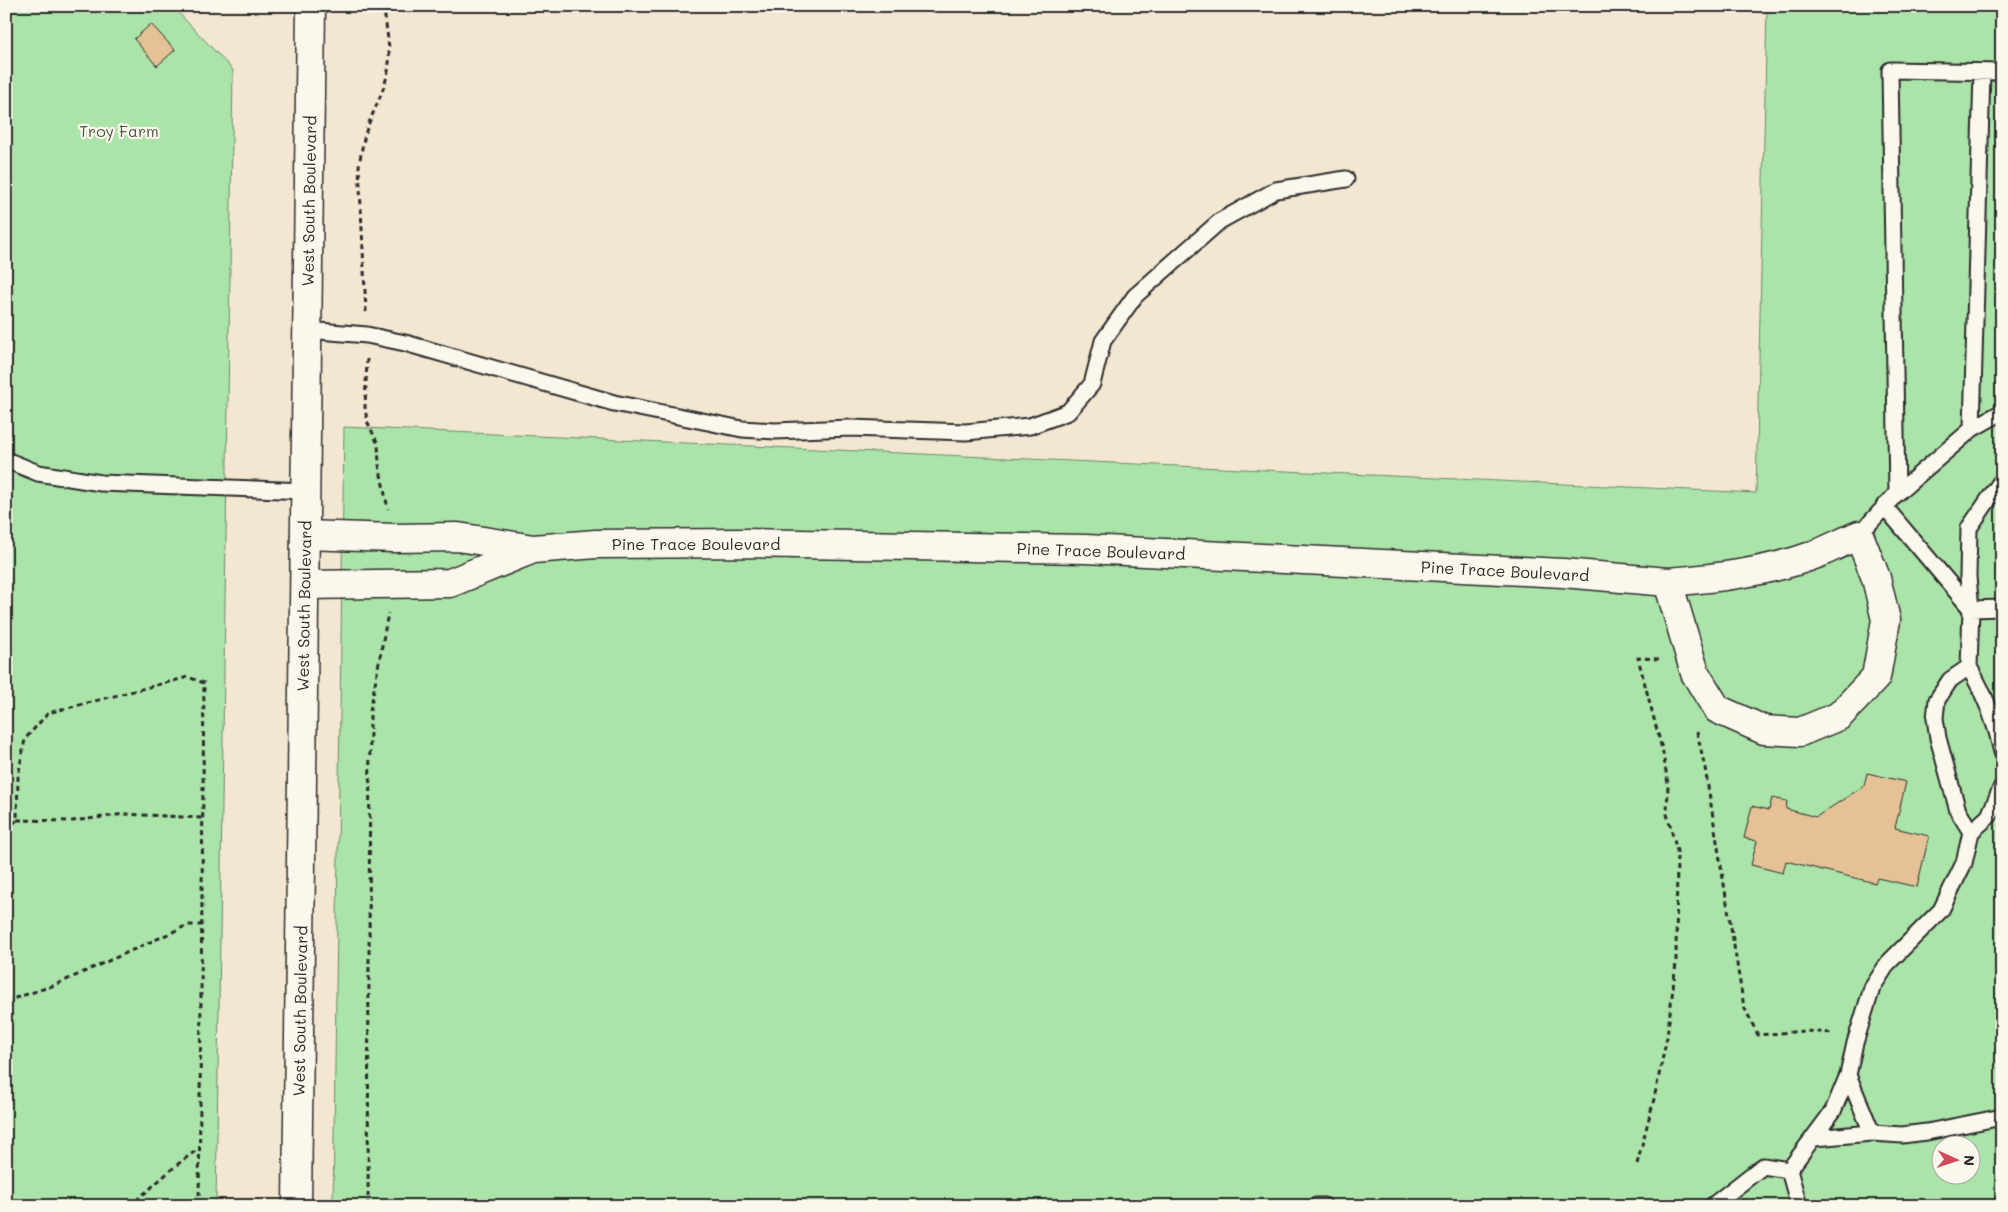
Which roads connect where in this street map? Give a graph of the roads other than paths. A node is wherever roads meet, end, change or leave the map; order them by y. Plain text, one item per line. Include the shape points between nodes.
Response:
1 (311, 6) edge
2 (1982, 72) junction
3 (2002, 72) edge
4 (1346, 179) dead end
5 (307, 330) junction
6 (2002, 412) edge
7 (1972, 429) junction
8 (6, 460) edge
9 (2002, 480) edge
10 (306, 491) junction
11 (1889, 501) junction
12 (305, 535) junction
13 (1859, 535) junction
14 (533, 549) junction
15 (1668, 582) junction
16 (305, 585) junction
17 (2002, 608) edge
18 (1971, 609) junction
19 (1969, 667) junction
20 (2002, 752) edge
21 (2002, 786) edge
22 (1970, 832) junction
23 (1848, 1075) junction
24 (2002, 1117) edge
25 (1872, 1133) junction
26 (1814, 1138) junction
27 (1789, 1170) junction
28 (297, 1206) edge
29 (1316, 1206) edge
30 (1324, 1206) edge
31 (1712, 1206) edge
32 (1799, 1206) edge

1 - 5 street, West South Boulevard
2 - 3 lane
2 - 7 lane
2 - 11 lane via 1890,70 1897,493
4 - 5 lane via 1276,190 1220,221 1135,296 1103,341 1092,384 1068,412 1030,426 966,432 742,429 614,403 405,343 367,335
5 - 10 street, West South Boulevard
6 - 7 lane
7 - 11 lane
8 - 10 lane via 38,473 101,483
9 - 18 lane via 1970,528 1968,577
10 - 12 street, West South Boulevard
11 - 13 lane
11 - 18 lane
12 - 14 street, Pine Trace Boulevard via 458,537
12 - 16 street, West South Boulevard
13 - 15 street, Pine Trace Boulevard via 1816,554 1773,567 1719,578
13 - 15 street via 1876,578 1886,620 1876,677 1839,716 1800,732 1764,730 1717,709 1695,673
14 - 15 street, Pine Trace Boulevard via 596,544 1086,549 1564,573
14 - 16 street, Pine Trace Boulevard via 450,583
16 - 28 street, West South Boulevard
17 - 18 lane
18 - 19 lane
19 - 20 lane via 1979,685
19 - 22 lane via 1950,680 1937,700 1935,718 1958,811
21 - 22 lane via 1989,816
22 - 23 lane via 1964,863 1941,910 1888,963 1872,988
23 - 25 lane
23 - 26 lane via 1834,1111
24 - 25 lane via 1927,1132 1902,1135
25 - 26 lane
26 - 27 lane
27 - 31 lane via 1764,1166
27 - 32 lane
29 - 30 lane

